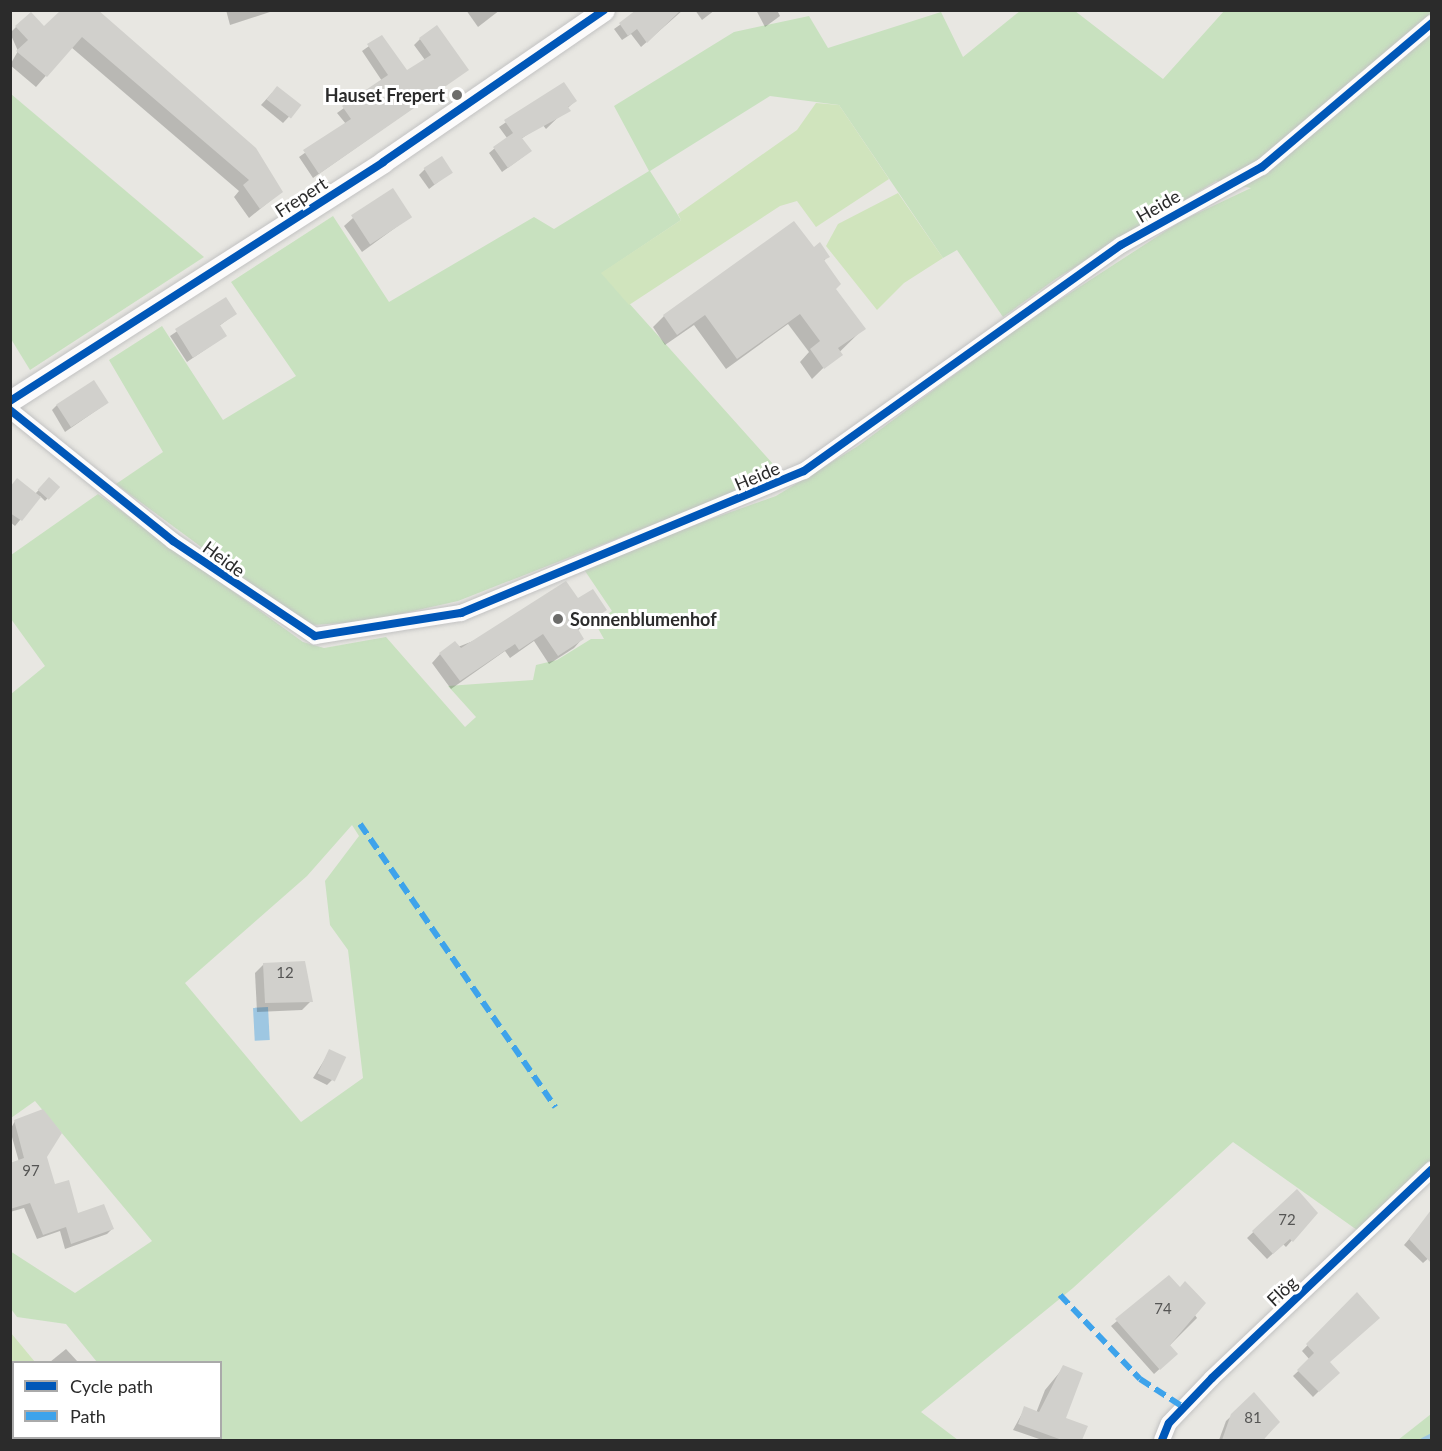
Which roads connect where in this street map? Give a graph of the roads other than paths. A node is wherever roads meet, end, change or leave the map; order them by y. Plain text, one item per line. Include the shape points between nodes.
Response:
1 (604, 10) edge
2 (1431, 23) edge
3 (10, 401) edge
4 (10, 410) edge
5 (1431, 1169) edge
6 (1162, 1440) edge

1 - 3 street, Frepert via 334,194
2 - 4 street, Heide via 1262,167 1122,245 804,471 461,613 315,636 173,541
5 - 6 street, Flög via 1190,1400

